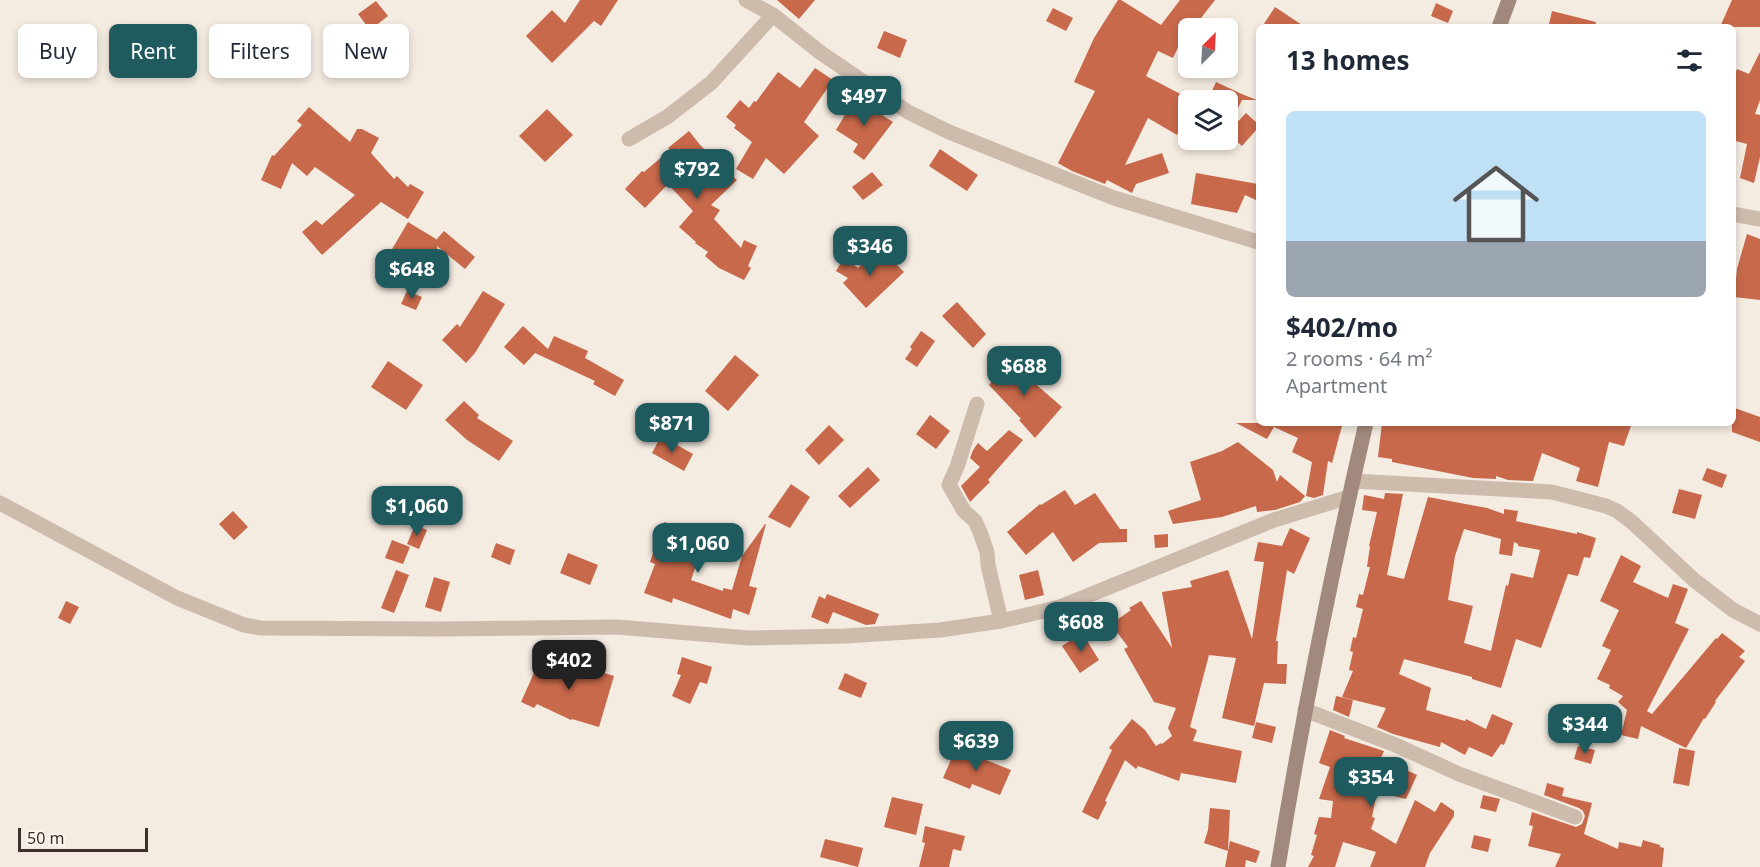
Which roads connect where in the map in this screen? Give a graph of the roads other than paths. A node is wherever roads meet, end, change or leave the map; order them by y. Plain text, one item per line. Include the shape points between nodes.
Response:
1 (746, 0) edge
2 (1509, 0) edge
3 (773, 15) junction
4 (1500, 24) edge
5 (629, 139) dead end
6 (1736, 215) edge
7 (1760, 219) edge
8 (1256, 241) edge
9 (977, 404) dead end
10 (1365, 426) edge
11 (1353, 481) junction
12 (1349, 497) junction
13 (0, 503) edge
14 (1001, 621) junction
15 (1760, 624) edge
16 (1305, 710) junction
17 (1575, 817) dead end
18 (1278, 867) edge

1 - 3 street
2 - 4 street
3 - 5 street via 711,83 667,117
3 - 8 street via 845,71 908,112 949,132 1114,198
6 - 7 street
9 - 14 street via 949,485 980,532
10 - 11 street
11 - 12 street
11 - 15 street via 1552,492 1606,506 1632,522 1694,580 1733,610
12 - 14 street via 1274,520 1060,607
12 - 16 street
13 - 14 street via 177,598 261,628 617,627 749,638 940,630
16 - 17 street
16 - 18 street

